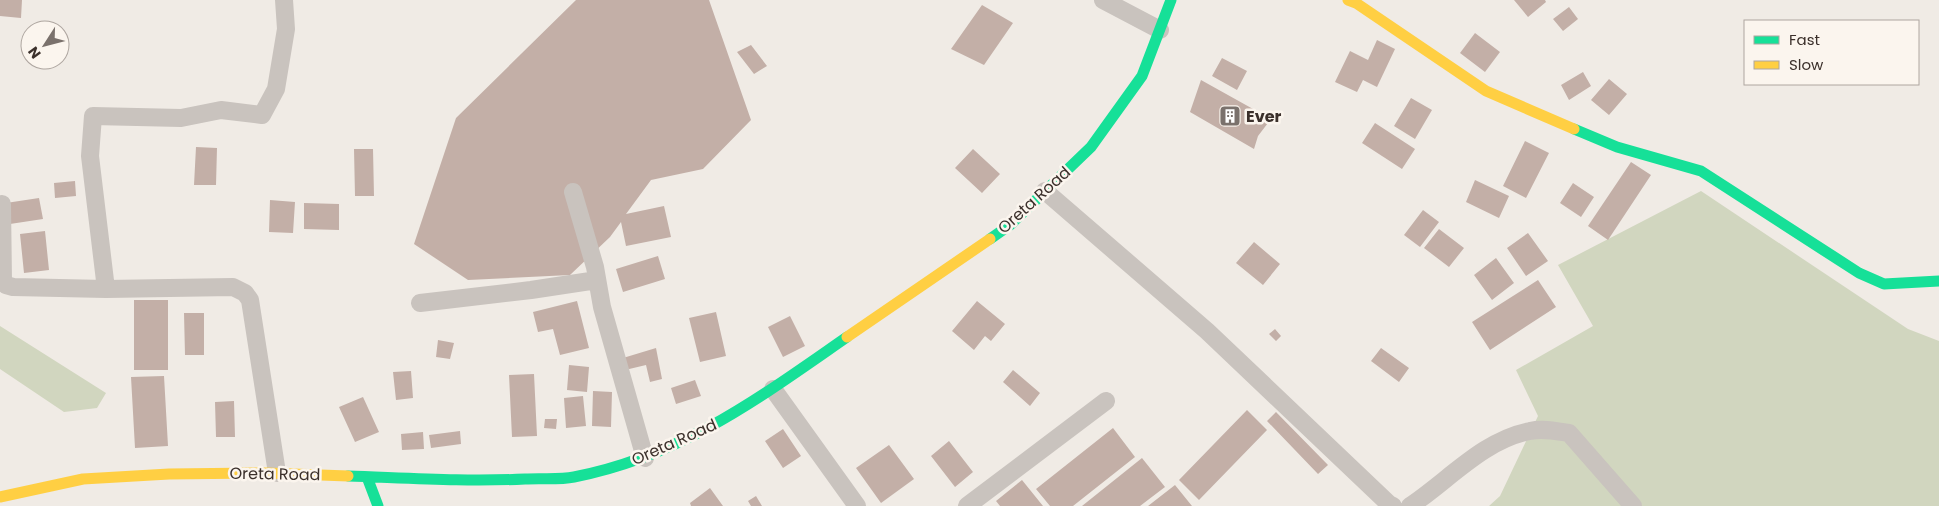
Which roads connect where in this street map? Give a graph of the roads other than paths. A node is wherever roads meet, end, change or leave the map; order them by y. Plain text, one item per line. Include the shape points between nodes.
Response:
1 (284, 0) edge
2 (1103, 0) edge
3 (1171, 0) edge
4 (1348, 0) edge
5 (1372, 5) edge
6 (1160, 30) junction
7 (1045, 191) junction
8 (573, 192) dead end
9 (2, 204) dead end
10 (597, 280) junction
11 (1939, 281) edge
12 (106, 289) junction
13 (420, 302) dead end
14 (772, 389) junction
15 (1106, 401) dead end
16 (645, 458) junction
17 (277, 473) junction
18 (367, 477) junction
19 (0, 497) edge
20 (28, 499) edge
21 (378, 506) edge
22 (857, 506) edge
23 (967, 506) edge
24 (1393, 506) edge
25 (1410, 506) edge
26 (1633, 506) edge

1 - 12 street via 286,29 276,89 262,115 221,110 181,118 93,116 90,156
2 - 6 street
3 - 6 street, Oreta Road
4 - 5 street
5 - 11 street via 1459,74 1486,91 1617,147 1701,171 1859,274 1884,284
6 - 7 street, Oreta Road via 1142,76 1091,148
7 - 14 street, Oreta Road via 1010,225
7 - 24 street via 1208,331
8 - 10 street
9 - 12 street via 3,281 6,285
10 - 13 street
10 - 16 street
12 - 17 street via 233,286 245,293 250,300
14 - 16 street, Oreta Road via 697,435
14 - 22 street
15 - 23 street
16 - 18 street, Oreta Road via 573,477 488,481
17 - 18 street, Oreta Road
17 - 20 street, Oreta Road via 169,474 92,479
18 - 21 street
19 - 20 street, Oreta Road
25 - 26 street via 1498,442 1530,431 1553,430 1568,433

